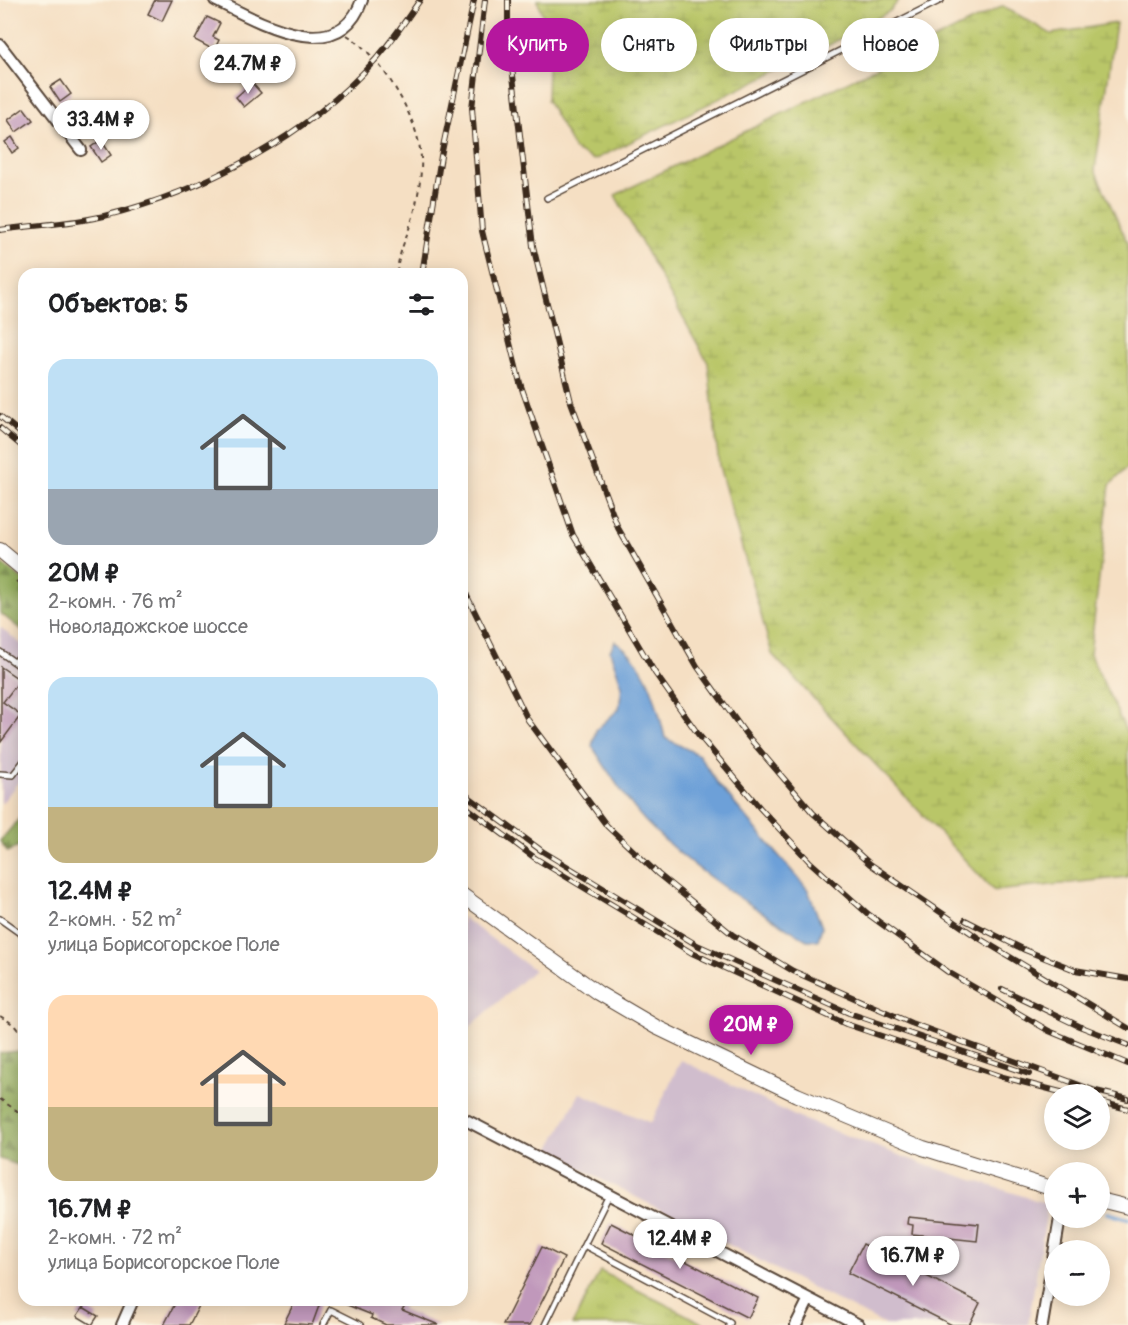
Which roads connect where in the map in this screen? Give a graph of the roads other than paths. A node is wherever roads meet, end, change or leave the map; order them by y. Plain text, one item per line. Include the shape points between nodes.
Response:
1 (215, 0) edge
2 (362, 0) edge
3 (941, 0) edge
4 (0, 45) edge
5 (81, 150) dead end
6 (547, 198) dead end
7 (0, 550) edge
8 (18, 565) edge
9 (0, 652) edge
10 (18, 658) edge
11 (15, 662) junction
12 (18, 664) edge
13 (18, 769) edge
14 (0, 774) edge
15 (468, 899) edge
16 (0, 919) edge
17 (18, 932) edge
18 (468, 1121) edge
19 (1044, 1186) edge
20 (609, 1195) junction
21 (1110, 1202) edge
22 (1128, 1207) edge
23 (1058, 1228) edge
24 (585, 1245) junction
25 (809, 1299) junction
26 (130, 1306) edge
27 (731, 1324) edge
28 (122, 1325) edge
29 (323, 1325) edge
30 (361, 1325) edge
31 (545, 1325) edge
32 (796, 1325) edge
33 (859, 1325) edge
34 (1042, 1325) edge

1 - 2 street via 287,32 315,37 339,30 358,12
3 - 6 lane
4 - 5 street
7 - 8 main road
9 - 11 lane
10 - 11 lane
11 - 12 lane
13 - 14 lane via 13,775
15 - 19 main road via 598,993 656,1027 797,1095 923,1148
16 - 17 lane
18 - 20 street
20 - 24 lane
20 - 25 street
21 - 22 main road
23 - 34 street
24 - 27 lane
24 - 31 lane
25 - 32 street
25 - 33 street
26 - 28 street
29 - 30 lane via 331,1310

